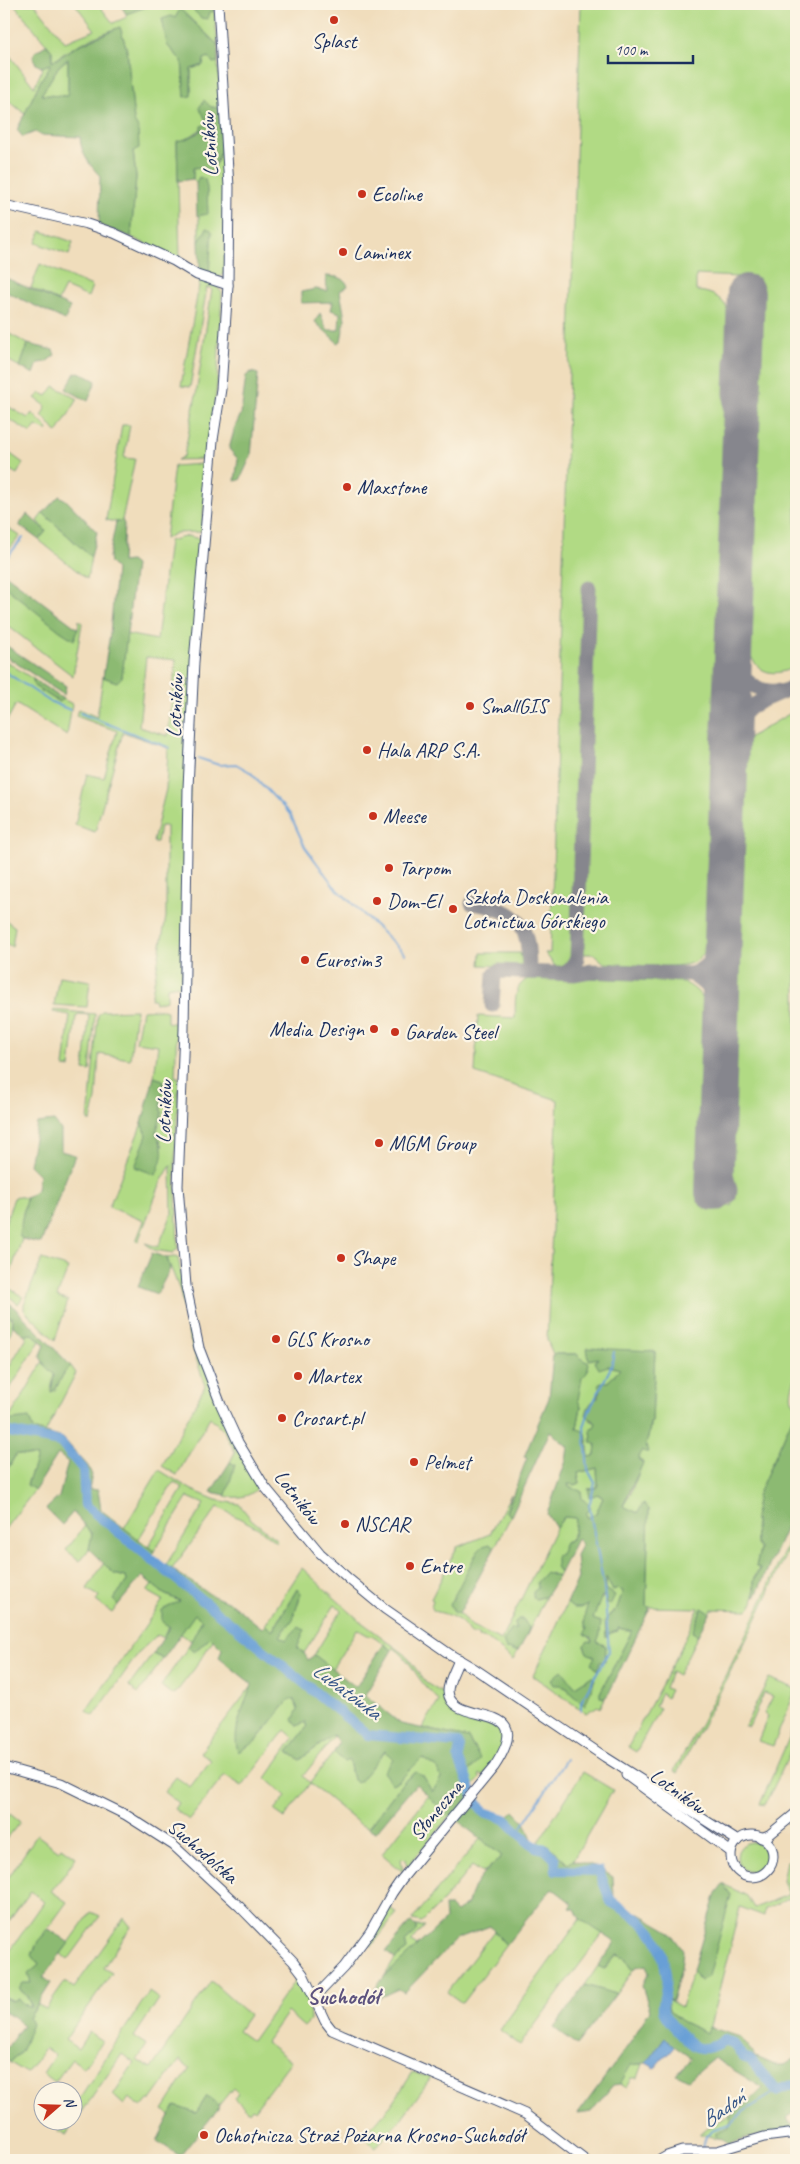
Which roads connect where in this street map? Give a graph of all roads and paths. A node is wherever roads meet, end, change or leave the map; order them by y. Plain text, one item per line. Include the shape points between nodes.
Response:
1 (218, 4) edge
2 (4, 205) edge
3 (228, 285) junction
4 (459, 1659) junction
5 (605, 1757) junction
6 (4, 1767) edge
7 (796, 1813) edge
8 (788, 1820) junction
9 (761, 1838) junction
10 (738, 1841) junction
11 (770, 1848) junction
12 (731, 1852) junction
13 (315, 1997) junction
14 (796, 2133) edge
15 (585, 2160) edge
16 (660, 2160) edge

1 - 3 street, Lotników via 229,188
2 - 3 street via 114,233 197,275
3 - 4 street, Lotników via 199,606 188,788 178,1186 186,1286 199,1348 221,1405 238,1442 265,1487 320,1553 350,1580 385,1609
4 - 5 street, Lotników
4 - 13 street, Słoneczna via 450,1680 450,1697 466,1712 500,1721 508,1737 504,1753 392,1893 348,1962
5 - 10 street, Lotników
5 - 12 street, Lotników
6 - 13 street, Suchodolska via 62,1783 174,1844 289,1956
7 - 8 street
8 - 9 street
8 - 11 street
9 - 10 street via 749,1836
9 - 11 street
10 - 12 street
11 - 12 street via 772,1861 769,1867 754,1877 747,1877 736,1870
13 - 15 street, Suchodolska via 328,2027 525,2114
14 - 16 street via 764,2137 717,2150 674,2153

